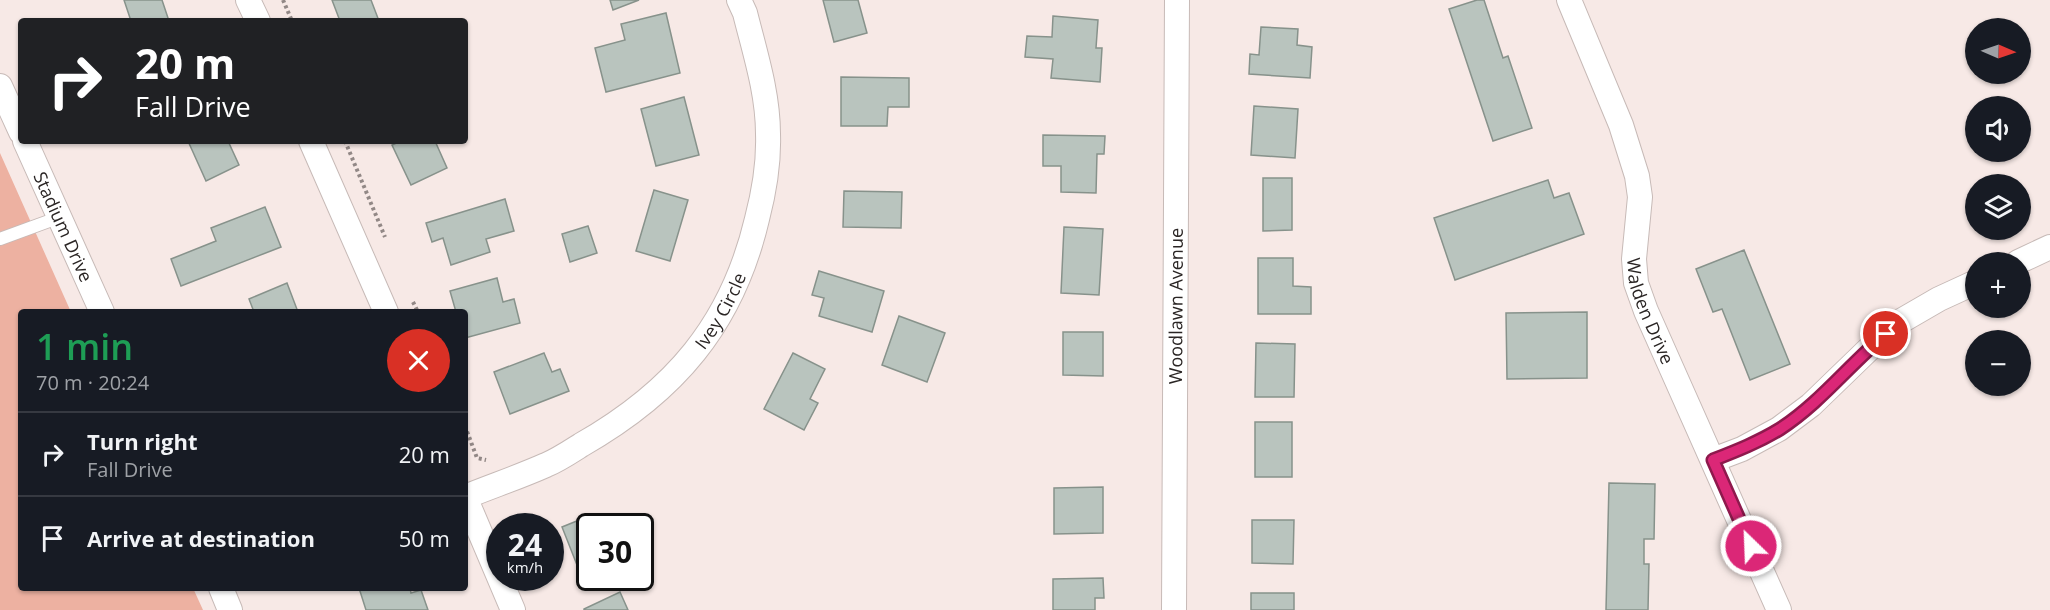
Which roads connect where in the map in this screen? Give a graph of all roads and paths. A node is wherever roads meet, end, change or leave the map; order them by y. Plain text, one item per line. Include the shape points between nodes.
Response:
1 (248, 0) edge
2 (283, 0) edge
3 (740, 0) edge
4 (1177, 0) edge
5 (1569, 0) edge
6 (257, 18) edge
7 (291, 18) edge
8 (0, 86) edge
9 (18, 125) edge
10 (26, 144) edge
11 (312, 144) edge
12 (346, 144) edge
13 (60, 217) junction
14 (386, 238) dead end
15 (0, 239) edge
16 (2050, 248) edge
17 (2031, 256) edge
18 (1965, 287) edge
19 (413, 301) dead end
20 (101, 309) edge
21 (385, 309) edge
22 (417, 309) edge
23 (468, 434) edge
24 (1713, 460) junction
25 (492, 462) dead end
26 (468, 496) edge
27 (468, 504) edge
28 (221, 591) edge
29 (230, 610) edge
30 (513, 610) edge
31 (1174, 610) edge
32 (1779, 610) edge

1 - 6 street
2 - 7 path
3 - 26 street, Ivey Circle via 766,99 764,193 750,246 715,325 682,368 612,427 547,465
4 - 31 street, Woodlawn Avenue
5 - 24 street, Walden Drive via 1621,125 1637,176 1640,197 1634,259 1636,283
8 - 9 street
10 - 13 street, Stadium Drive
11 - 21 street
12 - 14 path
13 - 15 lane
13 - 20 street, Stadium Drive
16 - 17 street
18 - 24 street via 1901,321 1811,405 1779,429
19 - 22 path
23 - 25 path via 477,458
24 - 32 street, Walden Drive
27 - 30 street
28 - 29 street

